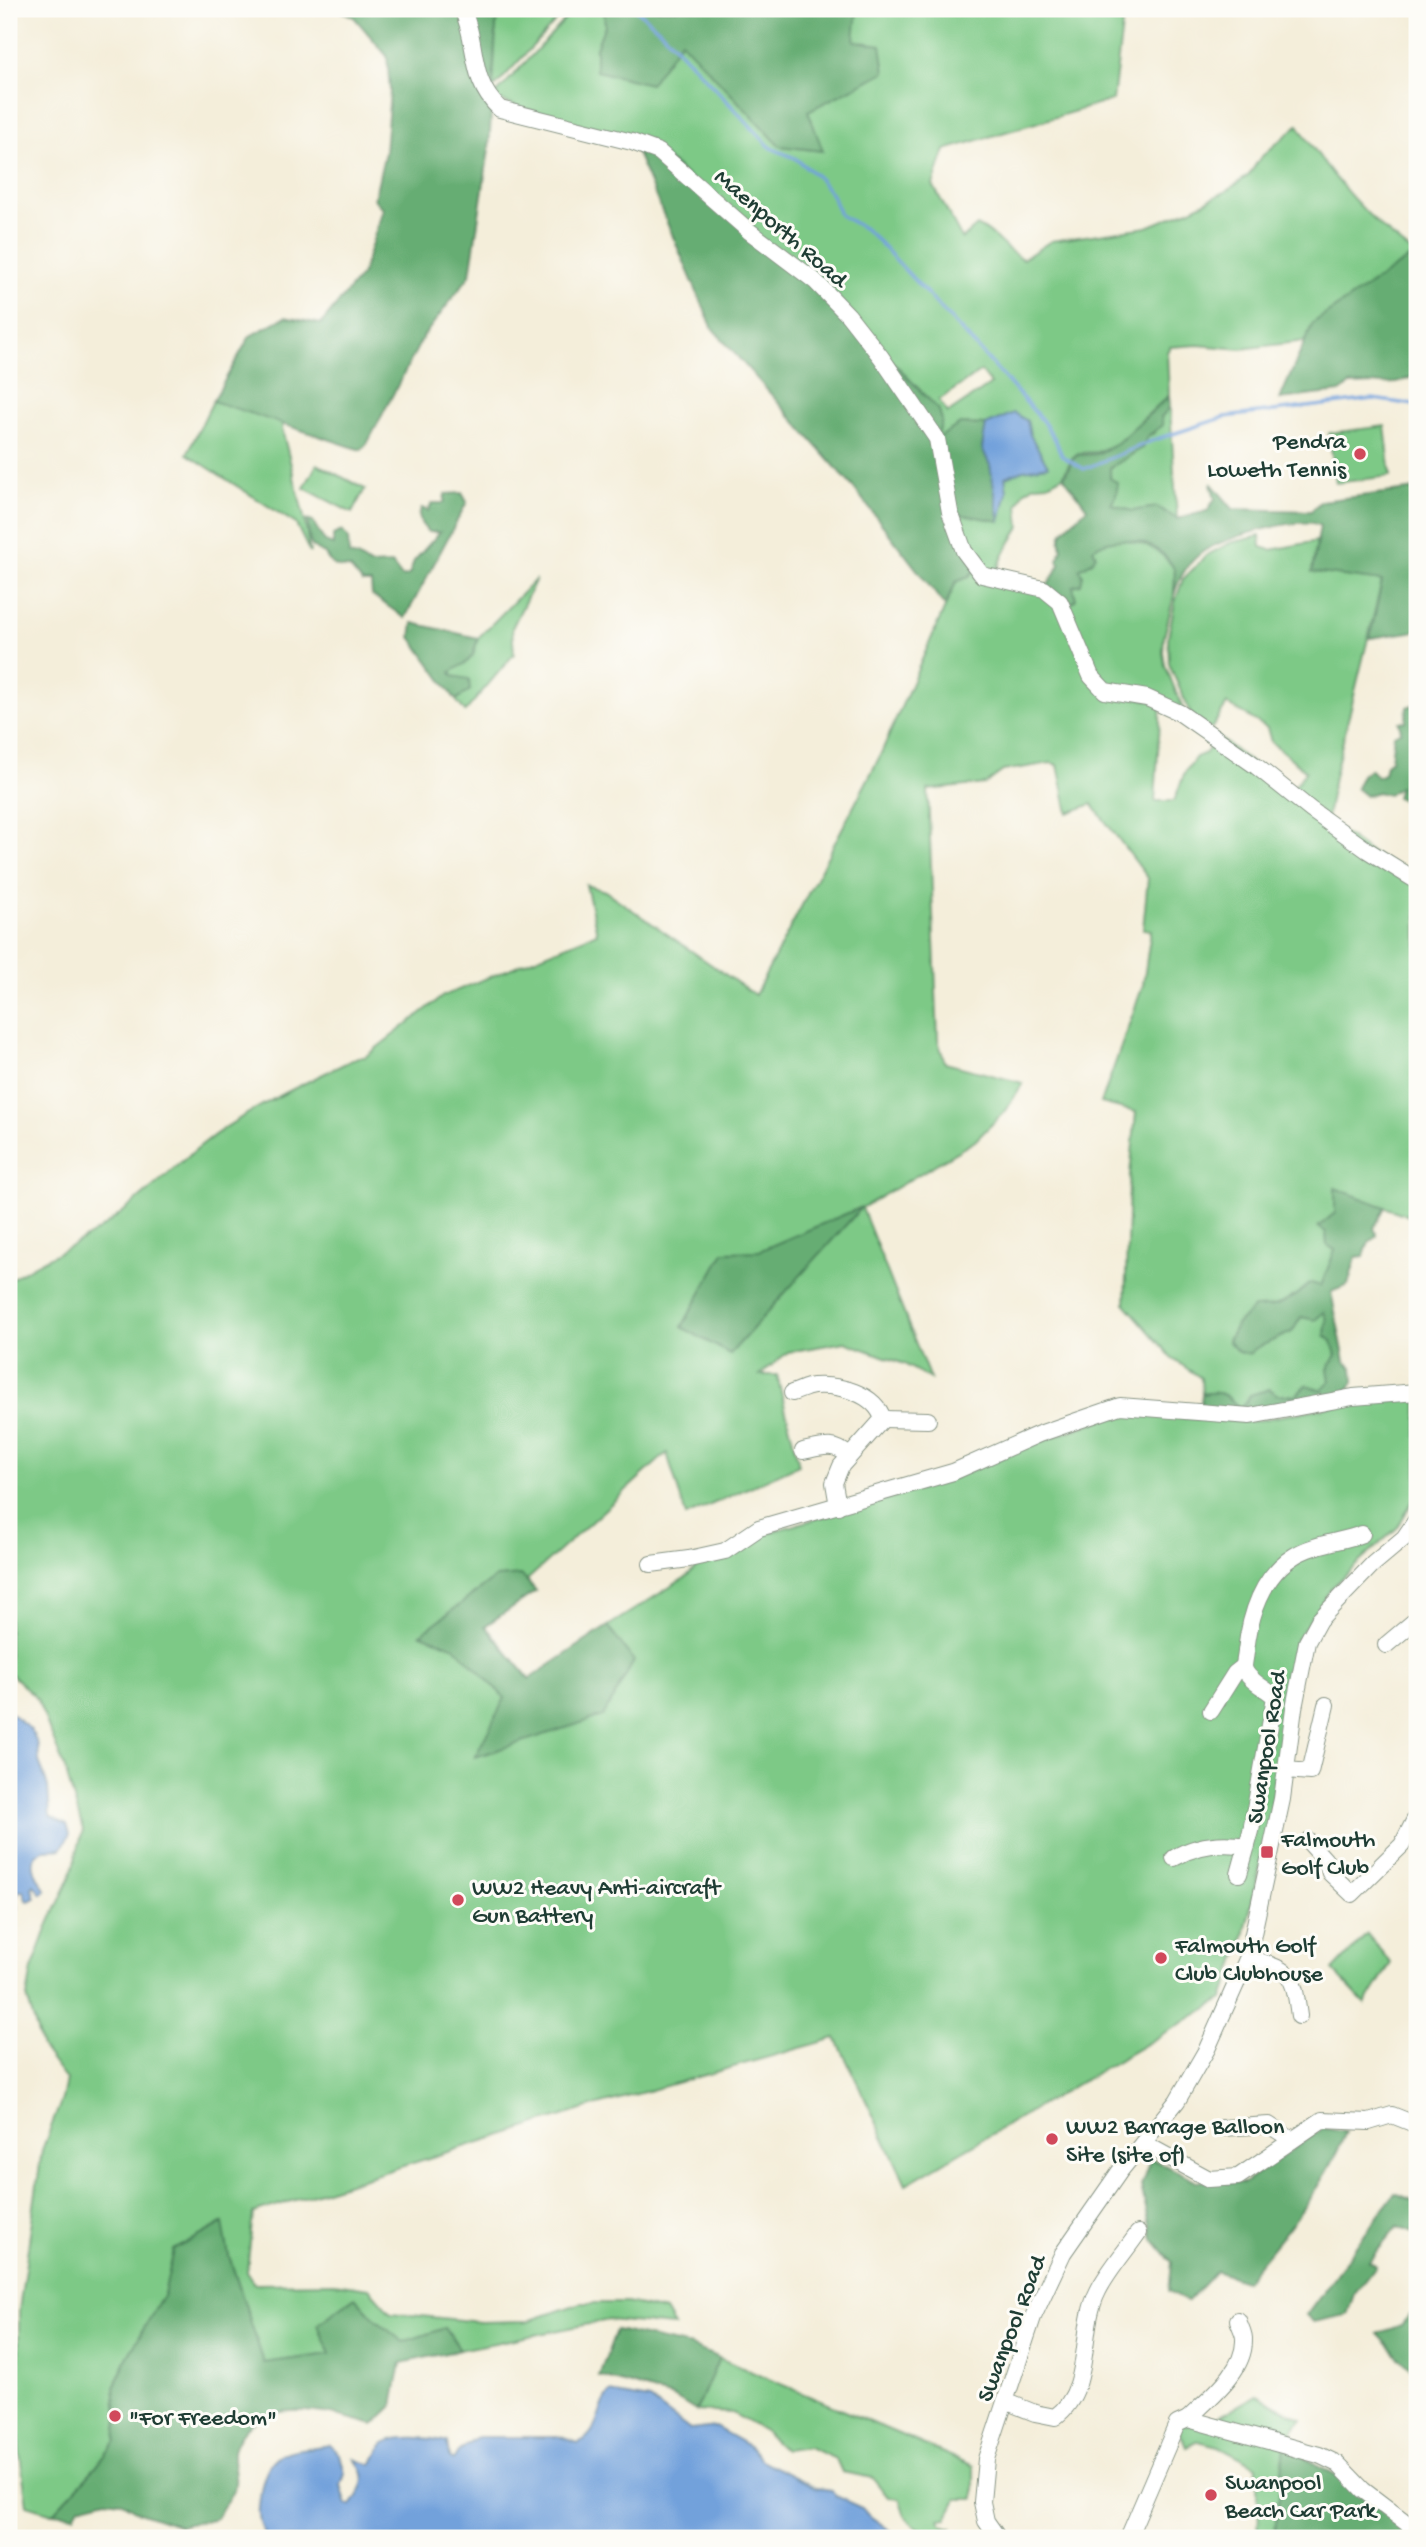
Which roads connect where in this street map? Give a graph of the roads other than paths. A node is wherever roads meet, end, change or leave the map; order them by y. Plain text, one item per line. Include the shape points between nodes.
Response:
1 (462, 9) edge
2 (1417, 881) edge
3 (1417, 1392) edge
4 (792, 1394) dead end
5 (883, 1419) junction
6 (928, 1420) dead end
7 (803, 1451) dead end
8 (849, 1456) junction
9 (838, 1506) junction
10 (1417, 1518) edge
11 (1362, 1534) dead end
12 (651, 1564) dead end
13 (1417, 1619) edge
14 (1386, 1644) dead end
15 (1244, 1666) junction
16 (1326, 1704) dead end
17 (1211, 1711) dead end
18 (1287, 1770) junction
19 (1417, 1815) edge
20 (1308, 1841) dead end
21 (1247, 1846) junction
22 (1174, 1858) dead end
23 (1240, 1874) dead end
24 (1248, 1957) junction
25 (1299, 2016) dead end
26 (1417, 2125) edge
27 (1222, 2128) dead end
28 (1292, 2140) junction
29 (1143, 2143) junction
30 (1138, 2233) dead end
31 (1238, 2320) dead end
32 (1005, 2401) junction
33 (1188, 2419) junction
34 (1417, 2531) edge
35 (998, 2538) edge
36 (1128, 2538) edge

1 - 2 street, Maenporth Road via 481,86 500,109 659,152 749,232 815,281 848,315 937,439 950,512 964,551 982,575 1044,589 1060,602 1091,676 1105,691 1147,698 1181,713 1367,850
3 - 9 street via 1353,1397 1250,1416 1120,1406 1039,1434 953,1472
4 - 5 street via 809,1386 840,1388 879,1407
5 - 6 street
5 - 8 street
7 - 8 street via 840,1448
8 - 9 street via 834,1483
9 - 12 street via 759,1528 725,1550
10 - 18 street, Swanpool Road via 1404,1538 1373,1563 1319,1620 1307,1642
11 - 15 street via 1295,1555 1280,1567 1256,1606
13 - 14 street
15 - 17 street
15 - 21 street via 1250,1678 1275,1696
16 - 18 street via 1310,1772
18 - 24 street, Swanpool Road
19 - 20 street via 1402,1845 1352,1894 1330,1873 1326,1861
21 - 22 street via 1214,1844
21 - 23 street
24 - 25 street via 1285,1970 1295,1984
24 - 29 street, Swanpool Road via 1207,2049 1177,2101
26 - 28 street via 1392,2115 1369,2122 1322,2120
27 - 28 street via 1269,2125
28 - 29 street via 1238,2177 1209,2179
29 - 32 street, Swanpool Road via 1062,2253 1033,2317
30 - 32 street via 1097,2292 1077,2389 1068,2408 1055,2417
31 - 33 street via 1245,2337 1232,2374
32 - 35 street, Swanpool Road via 986,2459 982,2502 986,2521
33 - 34 street via 1338,2464 1363,2490
33 - 36 street via 1177,2424

